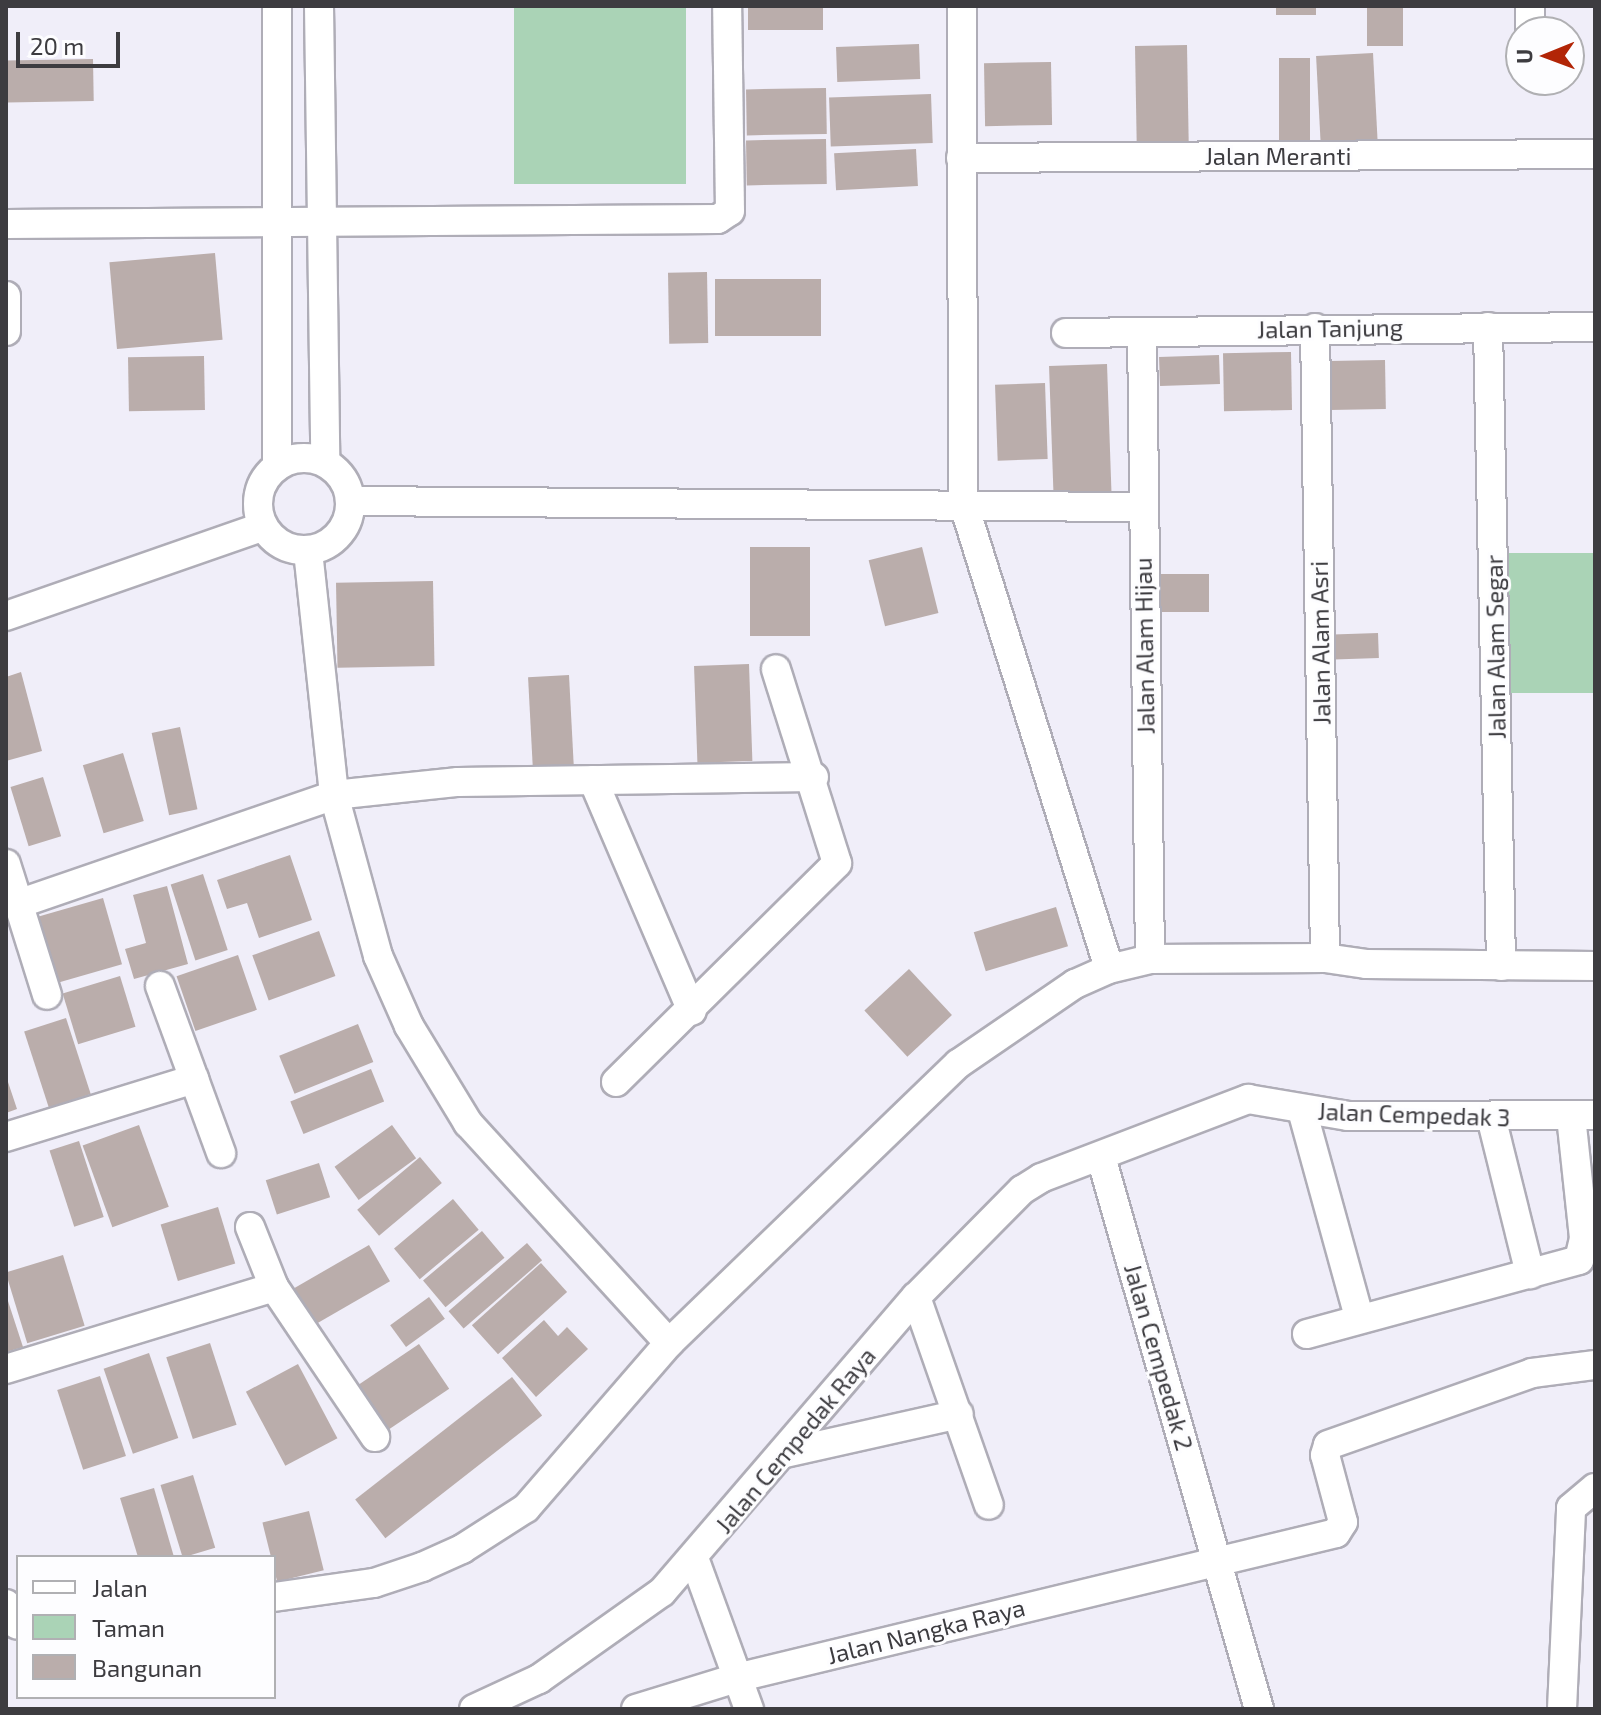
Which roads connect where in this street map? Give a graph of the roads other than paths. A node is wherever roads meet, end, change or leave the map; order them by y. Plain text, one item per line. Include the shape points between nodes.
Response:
1 (277, 6) edge
2 (319, 6) edge
3 (727, 6) edge
4 (962, 6) edge
5 (1595, 154) edge
6 (961, 158) junction
7 (320, 220) junction
8 (279, 221) junction
9 (6, 224) edge
10 (6, 296) edge
11 (1488, 327) junction
12 (1595, 327) edge
13 (1315, 328) junction
14 (6, 331) edge
15 (1142, 332) junction
16 (1066, 333) dead end
17 (325, 461) junction
18 (277, 464) junction
19 (351, 501) junction
20 (963, 502) junction
21 (1141, 507) junction
22 (262, 527) junction
23 (308, 551) junction
24 (6, 616) edge
25 (776, 669) dead end
26 (814, 777) junction
27 (593, 780) junction
28 (334, 795) junction
29 (6, 864) edge
30 (18, 904) junction
31 (1325, 958) junction
32 (1150, 959) junction
33 (1501, 966) junction
34 (1595, 966) edge
35 (1109, 969) junction
36 (160, 986) dead end
37 (47, 995) dead end
38 (692, 1011) junction
39 (194, 1079) junction
40 (616, 1082) dead end
41 (1302, 1110) junction
42 (1583, 1116) edge
43 (1491, 1117) junction
44 (6, 1137) edge
45 (221, 1153) dead end
46 (1101, 1157) junction
47 (250, 1227) dead end
48 (1530, 1274) junction
49 (274, 1287) junction
50 (916, 1297) junction
51 (1359, 1317) junction
52 (1307, 1334) dead end
53 (669, 1343) junction
54 (1595, 1365) edge
55 (6, 1369) edge
56 (959, 1414) junction
57 (375, 1437) dead end
58 (785, 1453) junction
59 (1595, 1488) edge
60 (989, 1505) dead end
61 (694, 1558) junction
62 (1217, 1558) junction
63 (276, 1597) edge
64 (6, 1604) edge
65 (16, 1625) edge
66 (740, 1677) junction
67 (474, 1709) edge
68 (636, 1709) edge
69 (749, 1709) edge
70 (1259, 1709) edge
71 (1562, 1709) edge

1 - 8 street
2 - 7 street
3 - 7 street via 730,211 718,219
4 - 6 street
5 - 6 street, Jalan Meranti
6 - 20 street
7 - 8 street
7 - 17 street
8 - 9 street
8 - 18 street
10 - 14 street
11 - 12 street, Jalan Tanjung
11 - 13 street, Jalan Tanjung
11 - 33 street, Jalan Alam Segar
13 - 15 street, Jalan Tanjung
13 - 31 street, Jalan Alam Asri
15 - 16 street, Jalan Tanjung
15 - 21 street, Jalan Alam Hijau
17 - 18 street via 301,456
17 - 19 street via 343,478
18 - 22 street via 262,482 256,504
19 - 20 street
19 - 23 street via 346,525 331,544
20 - 21 street
20 - 35 street
21 - 32 street, Jalan Alam Hijau
22 - 23 street via 282,546
22 - 24 street
23 - 28 street
25 - 26 street
26 - 27 street
26 - 38 street via 837,863
27 - 28 street via 458,782
27 - 38 street
28 - 30 street
28 - 53 street via 378,956 436,1073 468,1123 520,1184
29 - 30 street
30 - 37 street
31 - 32 street
31 - 33 street
32 - 35 street
33 - 34 street
35 - 53 street via 1037,1007 958,1064
36 - 39 street
38 - 40 street
39 - 44 street
39 - 45 street
41 - 43 street, Jalan Cempedak 3
41 - 46 street, Jalan Cempedak 3 via 1273,1102 1234,1102
41 - 51 street
42 - 43 street, Jalan Cempedak 3
42 - 48 street via 1579,1260
43 - 48 street
46 - 50 street, Jalan Cempedak Raya via 1064,1168 1022,1190
46 - 62 street, Jalan Cempedak 2
47 - 49 street
48 - 51 street
49 - 55 street
49 - 57 street
50 - 56 street
50 - 58 street, Jalan Cempedak Raya
51 - 52 street
53 - 63 street via 526,1508 495,1531 422,1567 374,1583
54 - 62 street, Jalan Nangka Raya via 1532,1373 1328,1445 1325,1455 1343,1522 1336,1533
56 - 58 street
56 - 60 street
58 - 61 street, Jalan Cempedak Raya
59 - 71 street via 1571,1508
61 - 66 street
61 - 67 street, Jalan Cempedak Raya via 630,1618 539,1679
62 - 66 street, Jalan Nangka Raya
62 - 70 street, Jalan Cempedak 2
64 - 65 street
66 - 68 street, Jalan Nangka Raya
66 - 69 street

